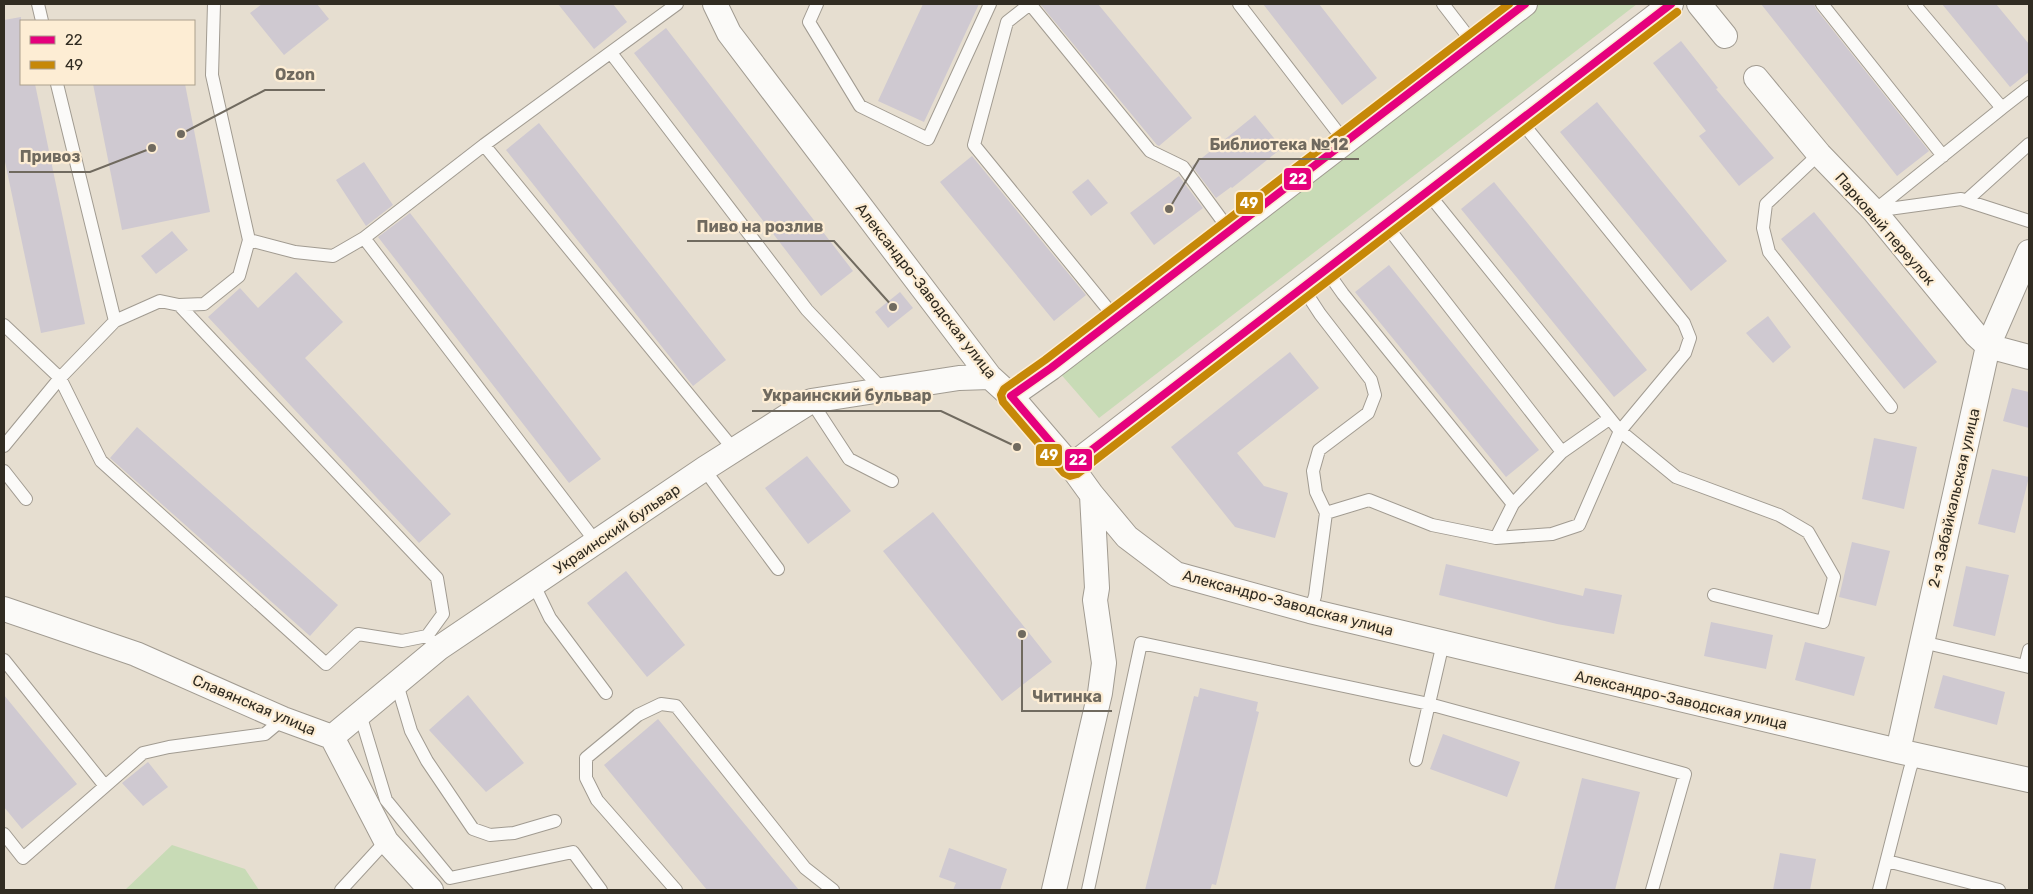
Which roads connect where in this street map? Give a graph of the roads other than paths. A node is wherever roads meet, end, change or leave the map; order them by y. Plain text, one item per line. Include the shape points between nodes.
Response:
1 (38, 4) edge
2 (214, 4) edge
3 (677, 4) edge
4 (715, 4) edge
5 (818, 4) edge
6 (990, 4) edge
7 (1030, 4) edge
8 (1239, 4) edge
9 (1443, 4) edge
10 (1525, 4) edge
11 (1671, 4) edge
12 (1699, 4) edge
13 (1822, 4) edge
14 (1914, 4) edge
15 (42, 20) edge
16 (1725, 36) dead end
17 (1474, 43) junction
18 (611, 53) junction
19 (1756, 78) dead end
20 (57, 85) edge
21 (2029, 87) edge
22 (2002, 108) junction
23 (1520, 120) junction
24 (1345, 142) junction
25 (2029, 144) edge
26 (484, 145) junction
27 (1819, 154) junction
28 (1943, 156) junction
29 (1427, 192) junction
30 (1967, 200) junction
31 (1874, 211) junction
32 (2029, 221) edge
33 (1385, 224) junction
34 (1230, 231) junction
35 (364, 238) junction
36 (249, 240) junction
37 (2029, 252) edge
38 (1326, 270) junction
39 (1302, 288) junction
40 (179, 304) junction
41 (1116, 318) junction
42 (115, 321) junction
43 (4, 325) edge
44 (1988, 346) junction
45 (2029, 357) edge
46 (990, 377) junction
47 (60, 378) junction
48 (883, 390) junction
49 (1012, 396) junction
50 (811, 401) junction
51 (1891, 407) dead end
52 (1609, 419) junction
53 (1620, 431) junction
54 (4, 446) edge
55 (735, 451) junction
56 (1562, 452) junction
57 (1071, 466) junction
58 (704, 469) junction
59 (4, 471) edge
60 (892, 481) dead end
61 (1092, 495) junction
62 (26, 499) dead end
63 (1513, 504) junction
64 (1326, 513) junction
65 (1496, 538) junction
66 (596, 542) junction
67 (778, 569) dead end
68 (534, 585) junction
69 (1714, 595) dead end
70 (4, 609) edge
71 (1310, 611) junction
72 (433, 642) junction
73 (1922, 642) junction
74 (1442, 643) junction
75 (2029, 650) edge
76 (4, 660) edge
77 (2027, 666) edge
78 (397, 684) junction
79 (606, 693) dead end
80 (1429, 704) junction
81 (360, 714) junction
82 (283, 719) junction
83 (332, 738) junction
84 (1907, 753) junction
85 (1416, 760) dead end
86 (2029, 780) edge
87 (105, 786) junction
88 (555, 820) dead end
89 (4, 834) edge
90 (386, 841) junction
91 (1887, 861) junction
92 (340, 890) edge
93 (432, 890) edge
94 (601, 890) edge
95 (676, 890) edge
96 (833, 890) edge
97 (1054, 890) edge
98 (1088, 890) edge
99 (1652, 890) edge
100 (1879, 890) edge
101 (1999, 890) edge

1 - 15 lane
2 - 36 lane via 212,75
3 - 18 lane
4 - 46 street, Александро-Заводская улица via 729,33
5 - 6 lane via 809,22 860,106 928,139
7 - 34 lane via 1150,152 1182,167
7 - 41 lane via 1007,22 974,145
8 - 24 lane
9 - 17 lane
10 - 17 street
11 - 23 street
12 - 16 street
13 - 28 lane
14 - 22 lane
17 - 24 street
18 - 26 lane
18 - 48 lane via 807,310
19 - 27 street, Парковый переулок
20 - 42 lane
21 - 22 lane
22 - 28 lane
23 - 29 street
23 - 53 lane via 1684,323 1690,338 1685,353
24 - 34 street
25 - 30 lane
26 - 35 lane
26 - 55 lane
27 - 31 street, Парковый переулок
27 - 51 lane via 1766,204 1762,228 1769,252
28 - 31 lane
29 - 33 street
29 - 52 lane
30 - 31 lane
30 - 32 lane
31 - 44 street, Парковый переулок
33 - 38 street
33 - 56 lane
34 - 41 street
35 - 36 lane via 333,256 295,252
35 - 66 lane
36 - 40 lane via 239,276 204,304
37 - 44 street, 2-я Забайкальская улица
38 - 39 street
38 - 63 lane
39 - 57 street
39 - 64 lane via 1372,380 1375,395 1368,414 1319,450 1313,471 1316,492
40 - 42 lane via 160,301
40 - 72 lane via 437,578 443,614
41 - 49 street
42 - 47 lane
43 - 47 lane
44 - 45 street
44 - 73 street, 2-я Забайкальская улица
46 - 48 street, Украинский бульвар via 959,378
46 - 49 street, Александро-Заводская улица
47 - 54 lane
47 - 72 lane via 102,461 326,664 358,634
48 - 50 street, Украинский бульвар
49 - 57 street, Александро-Заводская улица
50 - 55 street, Украинский бульвар
50 - 60 lane via 849,459
52 - 53 lane
52 - 56 lane
53 - 65 lane via 1579,525 1552,534
53 - 69 lane via 1676,477 1779,515 1808,532 1834,577 1823,622
55 - 58 street, Украинский бульвар
56 - 63 lane
57 - 61 street, Александро-Заводская улица
58 - 66 street, Украинский бульвар
58 - 67 lane
59 - 62 lane
61 - 71 street, Александро-Заводская улица via 1128,537 1176,574
61 - 97 street via 1096,600 1104,664
63 - 65 lane
64 - 65 lane via 1369,500 1432,525
64 - 71 lane via 1315,596
66 - 68 street, Украинский бульвар
68 - 72 street, Украинский бульвар
68 - 79 lane via 550,618
70 - 82 street, Славянская улица via 136,654
71 - 74 street, Александро-Заводская улица
72 - 78 street, Украинский бульвар
73 - 77 lane
73 - 84 street, 2-я Забайкальская улица
74 - 80 lane
74 - 84 street, Александро-Заводская улица
75 - 77 lane
76 - 87 lane
78 - 81 street, Украинский бульвар
78 - 88 lane via 411,731 427,761 473,829 490,835 514,833
80 - 85 lane
80 - 98 lane via 1141,643
80 - 99 lane via 1685,774
81 - 83 street, Украинский бульвар
81 - 94 lane via 386,800 450,878 573,852
82 - 83 street, Славянская улица
82 - 87 lane via 265,734 169,746 143,753
83 - 90 street, Славянская улица
84 - 86 street, Александро-Заводская улица
84 - 91 lane via 1910,769
87 - 89 lane via 23,858
90 - 92 lane
90 - 93 street, Славянская улица
91 - 100 lane
91 - 101 lane
95 - 96 lane via 597,800 586,778 586,758 638,715 661,704 676,706 805,868

